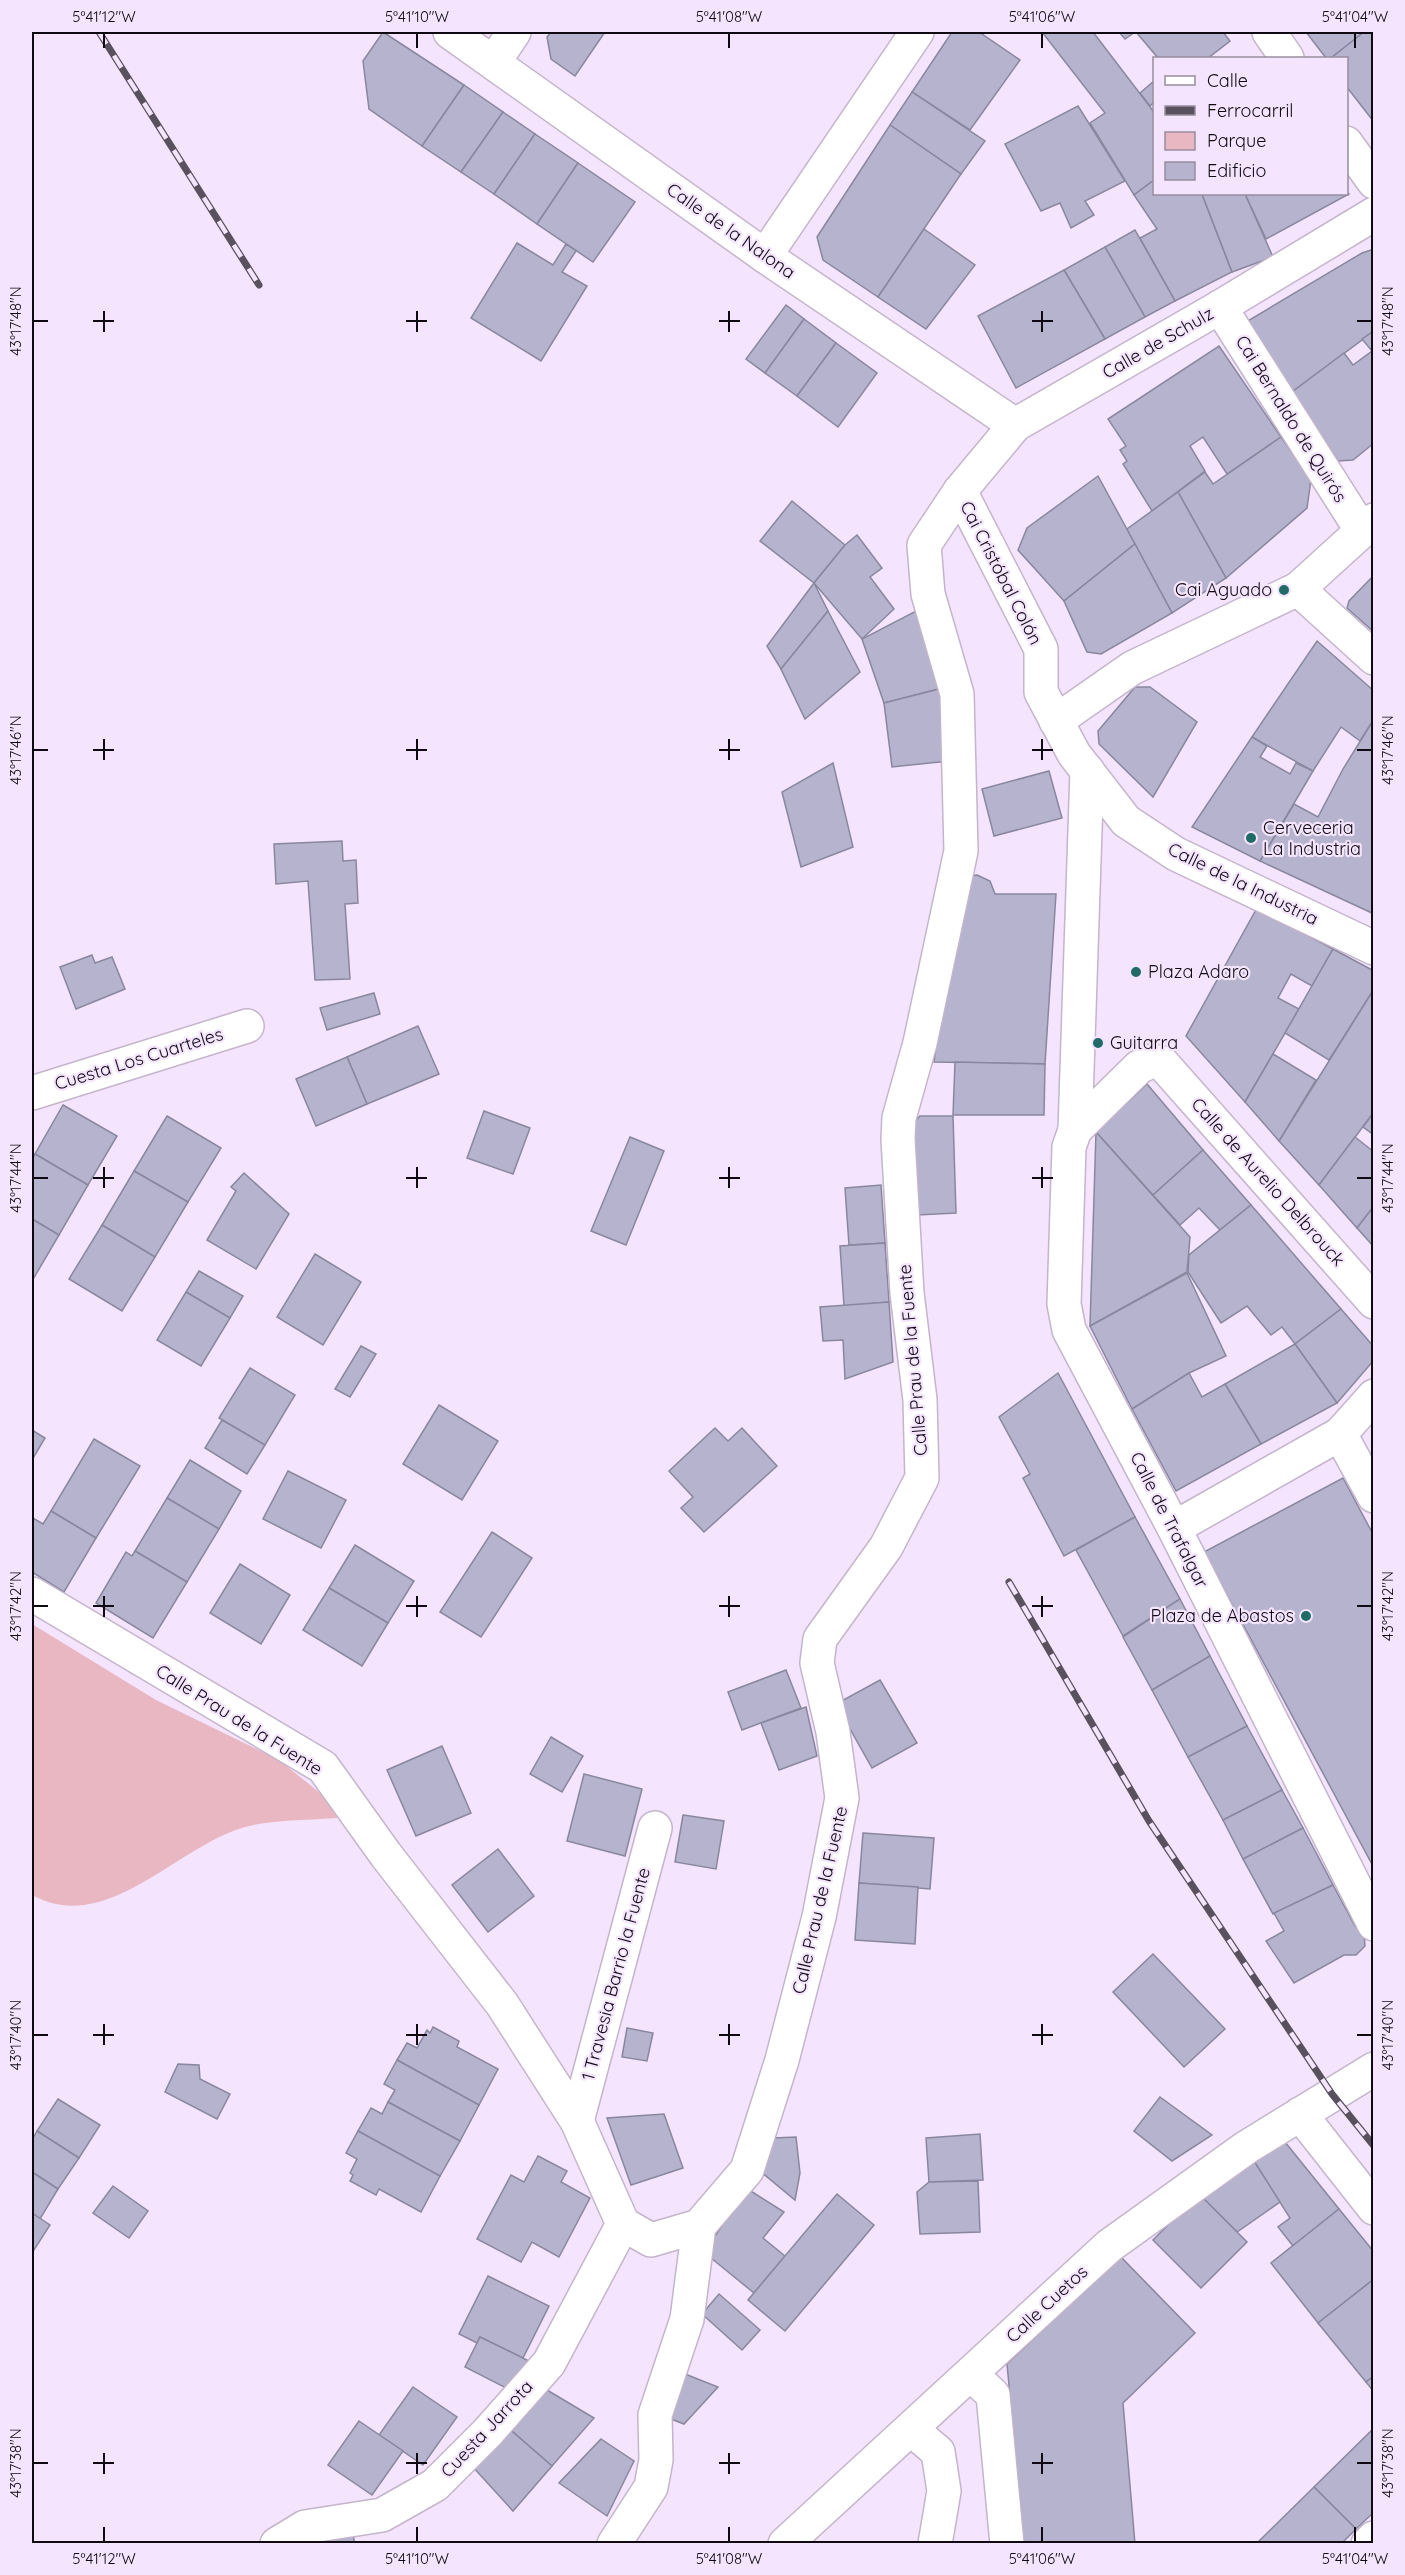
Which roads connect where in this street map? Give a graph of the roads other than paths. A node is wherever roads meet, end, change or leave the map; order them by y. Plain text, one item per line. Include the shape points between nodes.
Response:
1 (450, 32) edge
2 (514, 32) edge
3 (917, 32) edge
4 (1269, 32) edge
5 (1286, 57) edge
6 (494, 62) junction
7 (1348, 144) edge
8 (1374, 182) edge
9 (1374, 214) edge
10 (765, 256) junction
11 (1220, 307) junction
12 (1015, 425) junction
13 (960, 491) junction
14 (1368, 526) edge
15 (1298, 589) junction
16 (1374, 658) edge
17 (1056, 721) junction
18 (1081, 762) junction
19 (1374, 948) edge
20 (247, 1026) dead end
21 (32, 1093) edge
22 (1075, 1130) junction
23 (1374, 1302) edge
24 (1374, 1396) edge
25 (1340, 1434) junction
26 (1374, 1496) edge
27 (1174, 1528) junction
28 (32, 1594) edge
29 (656, 1828) dead end
30 (1374, 1924) edge
31 (1374, 2069) edge
32 (1300, 2114) junction
33 (577, 2121) junction
34 (1374, 2208) edge
35 (623, 2224) junction
36 (699, 2226) junction
37 (971, 2374) junction
38 (910, 2429) junction
39 (1374, 2538) edge
40 (277, 2544) edge
41 (614, 2544) edge
42 (785, 2544) edge
43 (935, 2544) edge
44 (1007, 2544) edge
45 (1368, 2544) edge

1 - 6 street, Calle de la Nalona
2 - 6 street
3 - 10 street
4 - 5 street
6 - 10 street, Calle de la Nalona
7 - 8 street
9 - 11 street, Calle de Schulz
10 - 12 street, Calle de la Nalona
11 - 12 street, Calle de Schulz
11 - 14 street, Cai Bernaldo de Quirós
12 - 13 street, Calle de Schulz
13 - 17 street, Cai Cristóbal Colón via 1041,649 1041,692
13 - 36 street, Calle Prau de la Fuente via 924,545 928,594 957,694 961,851 920,1043 899,1118 898,1139 907,1293 920,1400 922,1478 886,1547 820,1639 817,1663 833,1732 842,1798 819,1917 782,2060 747,2170
14 - 15 street
15 - 16 street
15 - 17 street via 1132,668
17 - 18 street, Cai Cristóbal Colón
18 - 19 street, Calle de la Industria via 1126,820 1176,855
18 - 22 street
20 - 21 street, Cuesta Los Cuarteles
22 - 23 street, Calle de Aurelio Delbrouck via 1139,1066 1152,1061 1162,1063
22 - 27 street, Calle de Trafalgar via 1069,1147 1064,1304 1069,1330
24 - 25 street
25 - 26 street
25 - 27 street
27 - 30 street, Calle de Trafalgar
28 - 33 street, Calle Prau de la Fuente via 323,1767 502,2004
29 - 33 street, 1 Travesia Barrio la Fuente
31 - 32 street, Calle Cuetos
32 - 34 street
32 - 37 street, Calle Cuetos via 1135,2225
33 - 35 street, Calle Prau de la Fuente
35 - 36 street via 651,2240
35 - 40 street, Cuesta Jarrota via 549,2363 435,2485 382,2515 304,2527
36 - 41 street via 687,2319 656,2415 656,2460 651,2487
37 - 38 street, Calle Cuetos
37 - 44 street via 993,2395
38 - 42 street, Calle Cuetos
38 - 43 street via 938,2452 944,2492
39 - 45 street

